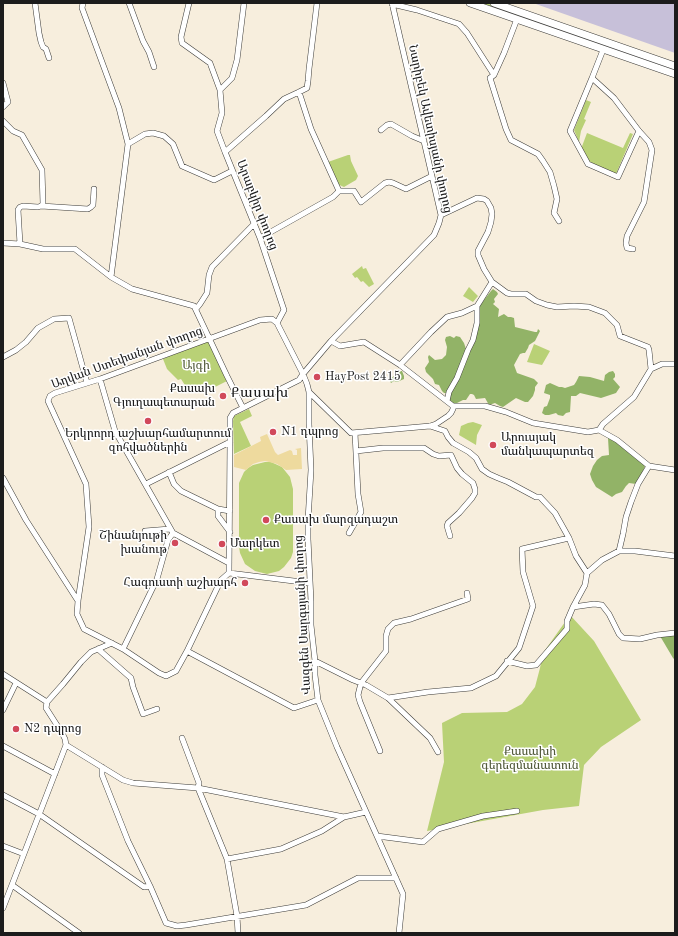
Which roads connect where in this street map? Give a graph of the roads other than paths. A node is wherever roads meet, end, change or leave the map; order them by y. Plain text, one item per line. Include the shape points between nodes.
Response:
1 (35, 3) edge
2 (83, 3) edge
3 (129, 3) edge
4 (189, 3) edge
5 (244, 3) edge
6 (317, 3) edge
7 (392, 3) edge
8 (470, 3) edge
9 (494, 3) edge
10 (517, 19) junction
11 (608, 42) junction
12 (604, 50) junction
13 (49, 58) dead end
14 (675, 66) edge
15 (154, 67) dead end
16 (675, 74) edge
17 (494, 75) junction
18 (592, 78) junction
19 (3, 83) edge
20 (220, 90) junction
21 (299, 92) junction
22 (3, 107) edge
23 (3, 121) edge
24 (381, 130) dead end
25 (639, 131) junction
26 (424, 141) junction
27 (128, 144) junction
28 (225, 152) junction
29 (232, 171) junction
30 (432, 176) junction
31 (94, 188) dead end
32 (339, 191) junction
33 (42, 206) junction
34 (441, 215) junction
35 (559, 221) dead end
36 (254, 224) junction
37 (260, 238) junction
38 (3, 243) edge
39 (20, 244) junction
40 (633, 249) dead end
41 (110, 277) junction
42 (492, 282) junction
43 (477, 306) junction
44 (196, 309) junction
45 (277, 322) junction
46 (209, 338) junction
47 (331, 342) junction
48 (3, 357) edge
49 (400, 364) junction
50 (675, 364) edge
51 (651, 369) junction
52 (303, 374) junction
53 (100, 379) junction
54 (87, 383) junction
55 (309, 392) junction
56 (446, 401) junction
57 (453, 406) junction
58 (242, 408) junction
59 (430, 426) junction
60 (599, 430) junction
61 (355, 433) junction
62 (230, 442) junction
63 (356, 451) junction
64 (649, 466) junction
65 (675, 470) edge
66 (169, 472) junction
67 (3, 478) edge
68 (146, 484) junction
69 (218, 509) junction
70 (230, 511) junction
71 (145, 531) dead end
72 (172, 531) junction
73 (230, 532) junction
74 (349, 533) dead end
75 (450, 536) dead end
76 (568, 538) junction
77 (619, 551) junction
78 (675, 556) edge
79 (230, 563) junction
80 (229, 573) junction
81 (586, 573) junction
82 (310, 583) junction
83 (467, 593) dead end
84 (78, 600) junction
85 (573, 607) junction
86 (675, 633) edge
87 (112, 643) junction
88 (98, 649) junction
89 (123, 649) junction
90 (187, 651) junction
91 (315, 661) junction
92 (507, 661) junction
93 (3, 674) edge
94 (16, 683) junction
95 (361, 683) junction
96 (388, 698) junction
97 (318, 700) junction
98 (47, 702) junction
99 (157, 709) dead end
100 (3, 710) edge
101 (182, 738) dead end
102 (66, 745) junction
103 (3, 746) edge
104 (380, 752) dead end
105 (438, 752) dead end
106 (102, 767) junction
107 (55, 774) junction
108 (198, 788) junction
109 (3, 796) edge
110 (517, 811) dead end
111 (366, 812) junction
112 (39, 814) junction
113 (344, 817) junction
114 (377, 836) junction
115 (3, 846) edge
116 (24, 854) junction
117 (228, 859) junction
118 (396, 878) junction
119 (12, 885) junction
120 (150, 886) junction
121 (3, 908) edge
122 (237, 916) junction
123 (79, 933) edge
124 (238, 933) edge
125 (399, 933) edge

1 - 13 street via 41,42
2 - 27 street via 82,8 119,108
3 - 15 street
4 - 20 street via 181,37 182,43 210,63
5 - 20 street via 237,60 232,78
6 - 21 street via 307,88
7 - 17 street via 459,24 467,32
7 - 26 street, Նարիբեկ Ավետիսյանի փողոց
8 - 10 highway
9 - 11 highway
10 - 12 highway
10 - 17 street
11 - 12 highway
11 - 14 highway
12 - 16 highway
12 - 18 street
17 - 35 street via 490,78 511,140 538,154 550,172 557,199 554,213
18 - 25 street via 614,98
18 - 25 street via 570,131 588,164 618,178
19 - 22 street via 8,102
20 - 28 street via 222,113 217,131
21 - 28 street, Արաբկիր փողոց via 284,99
21 - 32 street via 311,129
23 - 33 street via 13,131 22,135 42,170
24 - 26 street via 391,124
25 - 40 street via 649,142 652,150 644,202 627,236 627,248
26 - 30 street, Նարիբեկ Ավետիսյանի փողոց
27 - 29 street via 145,134 153,133 164,136 173,144 182,166 214,180
27 - 41 street
28 - 29 street, Արաբկիր փողոց
29 - 36 street, Արաբկիր փողոց
30 - 32 street via 406,189 393,183 385,183 361,202 354,191
30 - 34 street, Նարիբեկ Ավետիսյանի փողոց
31 - 33 street via 93,205 88,209
32 - 37 street
33 - 39 street via 23,206 18,210
34 - 42 street via 477,198 487,201 491,222 478,255
34 - 47 street, Նարիբեկ Ավետիսյանի փողոց via 434,235
36 - 37 street, Արաբկիր փողոց
36 - 44 street via 212,267 207,293
37 - 45 street, Արաբկիր փողոց via 284,310
38 - 39 street
39 - 41 street via 43,249 74,249
41 - 44 street via 132,289 194,306
42 - 43 street
42 - 51 street via 507,293 526,294 547,305 589,307 605,313 617,325 620,336 648,347
43 - 49 street via 447,317
43 - 56 street via 473,340
44 - 46 street
45 - 46 street, Աղվան Ստեփանյան փողոց via 272,319 260,320
45 - 52 street
46 - 53 street, Աղվան Ստեփանյան փողոց
46 - 58 street
47 - 49 street via 340,346 364,342
47 - 52 street, Նարիբեկ Ավետիսյանի փողոց
48 - 54 street via 26,342 38,328 54,319 68,318
49 - 56 street
50 - 51 street via 662,364
51 - 60 street via 634,397
52 - 55 street, Վազգեն Սարգսյանի փողոց
52 - 58 street, Նարիբեկ Ավետիսյանի փողոց via 298,380
53 - 54 street, Աղվան Ստեփանյան փողոց
53 - 68 street via 115,431
54 - 84 street, Աղվան Ստեփանյան փողոց via 55,393 48,401 86,484 89,527
55 - 61 street via 351,433
55 - 82 street, Վազգեն Սարգսյանի փողոց
56 - 57 street
57 - 59 street via 448,416
57 - 60 street via 485,406 534,423 588,432
58 - 62 street via 230,418
59 - 61 street
59 - 76 street via 445,431 453,443 476,458 489,474 540,496 556,513
60 - 64 street via 617,440
61 - 63 street
62 - 66 street
62 - 70 street
63 - 74 street via 358,494 362,512
63 - 75 street via 424,448 439,456 451,455 457,468 473,483 475,492 448,523
64 - 65 street
64 - 77 street via 631,502
66 - 68 street
66 - 69 street via 180,491
67 - 84 street, Աղվան Ստեփանյան փողոց via 26,520
68 - 72 street
69 - 70 street
69 - 73 street via 218,516
70 - 73 street
71 - 72 street
72 - 79 street
72 - 89 street via 157,579
73 - 79 street
76 - 81 street
76 - 92 street via 522,549 523,572 533,606 519,648
77 - 78 street
77 - 81 street
79 - 80 street
80 - 82 street
80 - 90 street via 221,580
81 - 85 street via 584,585
82 - 91 street, Վազգեն Սարգսյանի փողոց
83 - 95 street via 468,599 394,623 386,636 386,651
84 - 87 street, Աղվան Ստեփանյան փողոց via 77,614 84,629
85 - 86 street via 594,604 602,606 623,638
85 - 92 street via 567,621 567,629 536,665 527,666
87 - 88 street
87 - 89 street, Աղվան Ստեփանյան փողոց
88 - 98 street via 81,662
88 - 99 street via 131,678 143,714
89 - 90 street, Աղվան Ստեփանյան փողոց via 166,676 176,671
90 - 97 street via 294,708
91 - 95 street
91 - 97 street, Վազգեն Սարգսյանի փողոց
92 - 96 street via 496,676 471,688
93 - 94 street
94 - 98 street
94 - 100 street
95 - 96 street
95 - 104 street via 358,695
96 - 105 street via 430,738
97 - 111 street, Վազգեն Սարգսյանի փողոց
98 - 102 street via 46,708
101 - 108 street via 200,783
102 - 106 street
102 - 107 street
103 - 107 street
106 - 108 street via 133,783
106 - 120 street via 102,775 128,841
107 - 112 street
108 - 113 street
108 - 117 street
109 - 112 street
110 - 114 street via 483,816 438,829 424,842
111 - 113 street
111 - 114 street, Վազգեն Սարգսյանի փողոց
112 - 116 street
112 - 120 street via 144,887
113 - 117 street via 281,849
114 - 118 street, Վազգեն Սարգսյանի փողոց
115 - 116 street
116 - 119 street
117 - 122 street
118 - 122 street via 358,878 306,905
118 - 125 street, Վազգեն Սարգսյանի փողոց via 403,894
119 - 121 street
119 - 123 street
120 - 122 street via 166,923 186,926
122 - 124 street

